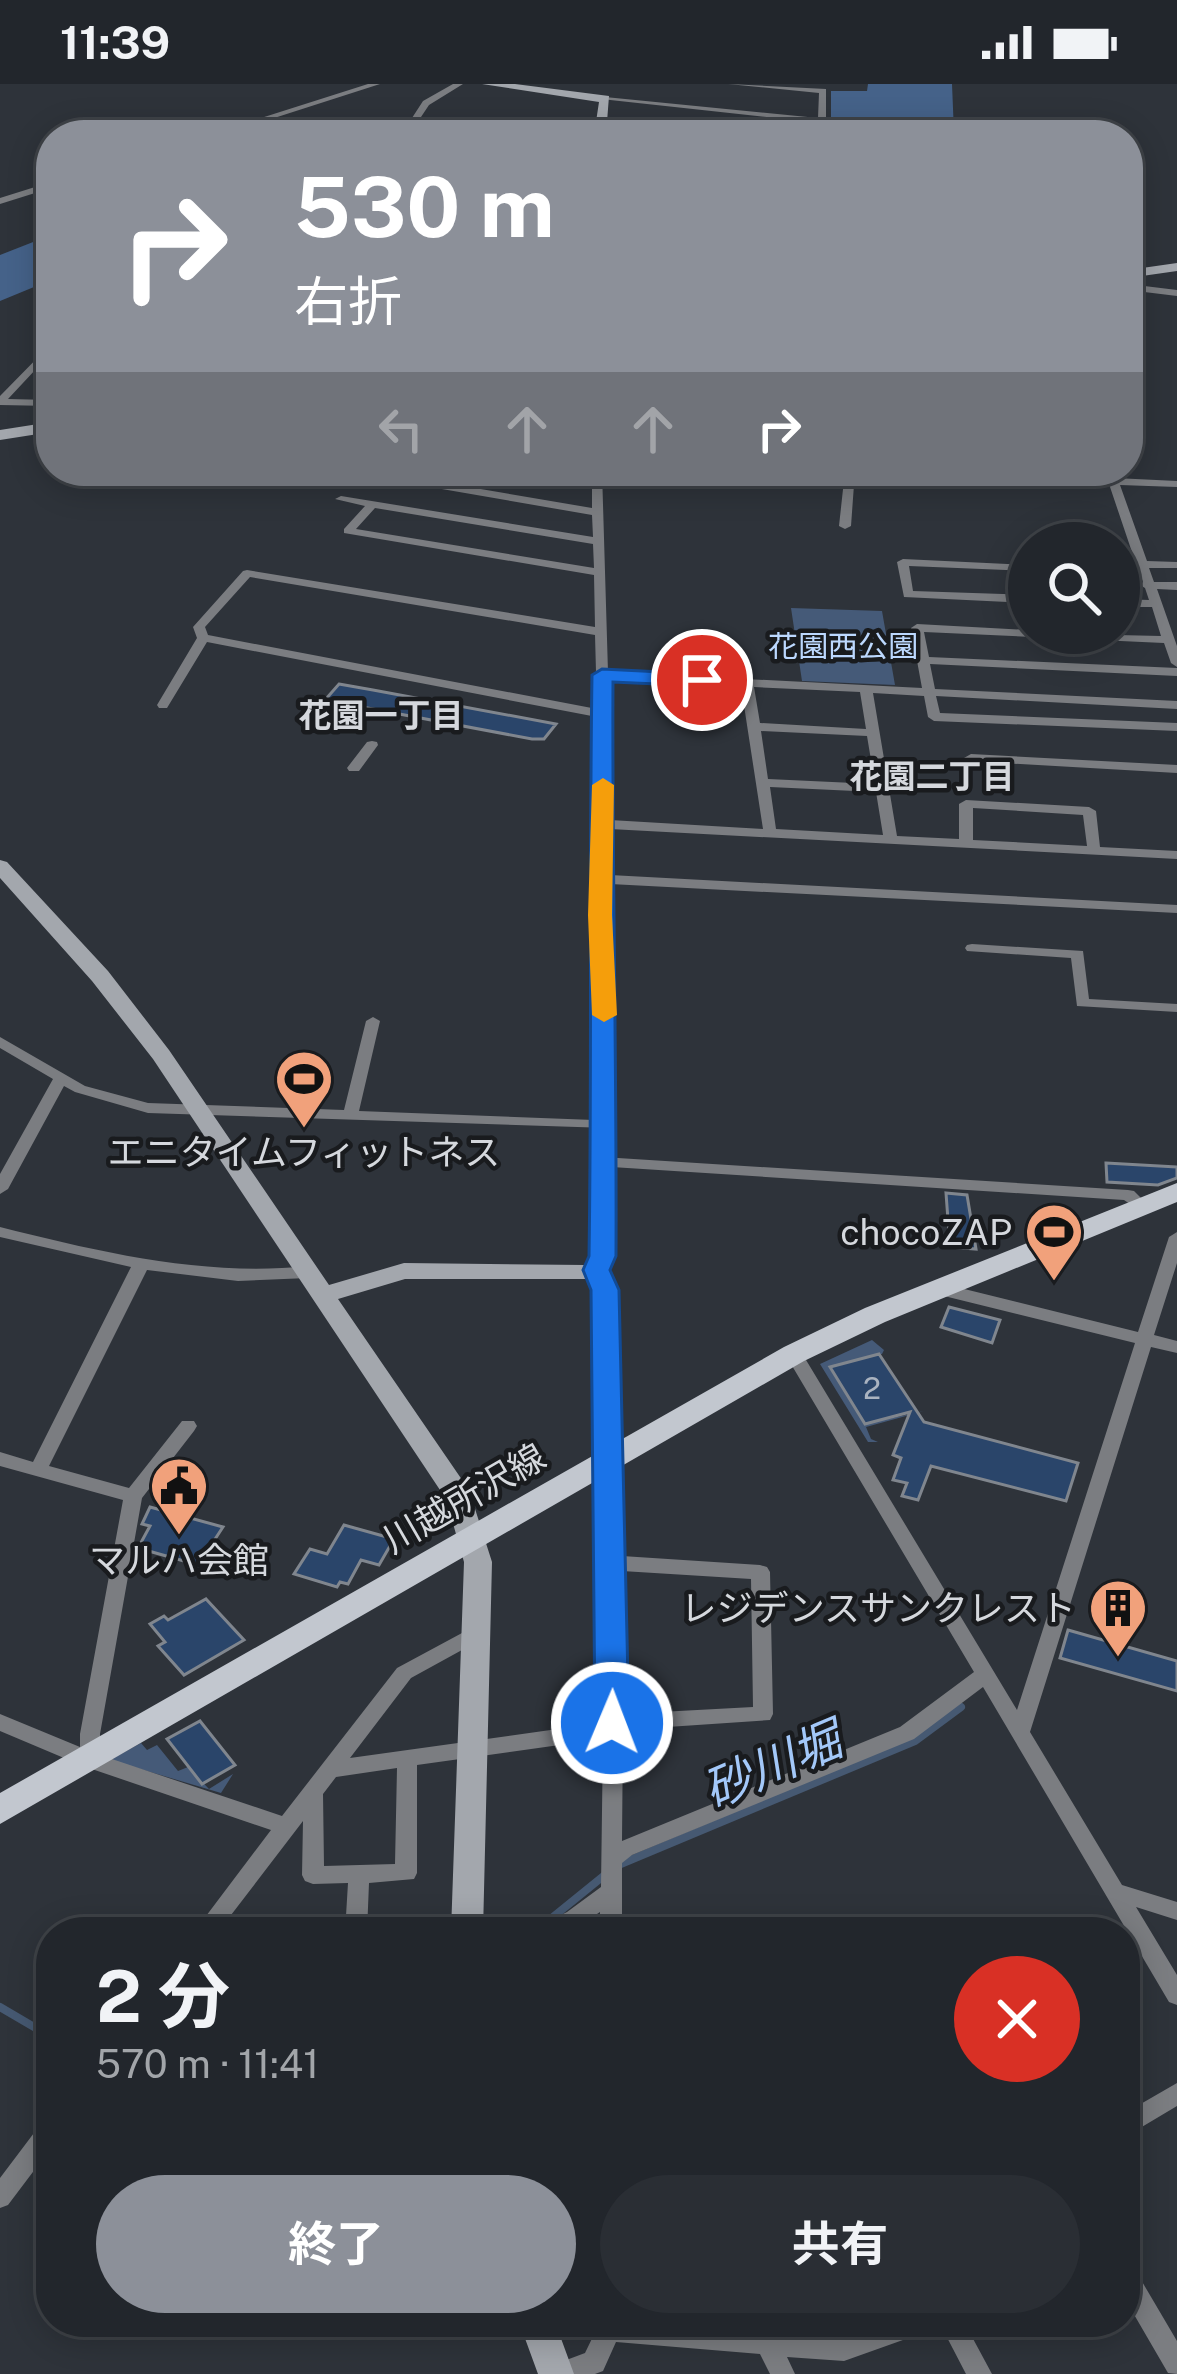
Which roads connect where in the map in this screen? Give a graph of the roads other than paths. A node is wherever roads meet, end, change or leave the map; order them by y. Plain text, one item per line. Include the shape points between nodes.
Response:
1 (337, 84) edge
2 (376, 84) edge
3 (460, 84) edge
4 (488, 84) edge
5 (732, 84) edge
6 (823, 87) edge
7 (349, 92) junction
8 (605, 99) junction
9 (260, 120) edge
10 (415, 120) edge
11 (602, 120) edge
12 (802, 120) edge
13 (821, 120) edge
14 (36, 190) edge
15 (0, 201) edge
16 (1177, 266) edge
17 (1143, 272) edge
18 (1143, 289) edge
19 (1177, 293) edge
20 (36, 363) edge
21 (0, 402) edge
22 (36, 403) edge
23 (36, 430) edge
24 (0, 435) edge
25 (1143, 482) edge
26 (1177, 484) edge
27 (448, 486) edge
28 (597, 486) edge
29 (848, 486) edge
30 (1115, 486) edge
31 (340, 499) dead end
32 (373, 504) junction
33 (597, 512) junction
34 (844, 526) dead end
35 (597, 541) junction
36 (1177, 566) edge
37 (1008, 567) edge
38 (597, 572) junction
39 (1142, 574) junction
40 (1177, 586) edge
41 (1008, 598) edge
42 (1140, 605) edge
43 (1155, 606) junction
44 (1177, 608) edge
45 (601, 632) junction
46 (203, 638) junction
47 (1169, 640) junction
48 (923, 660) junction
49 (1177, 667) edge
50 (602, 675) junction
51 (747, 682) junction
52 (866, 689) junction
53 (931, 693) junction
54 (163, 705) dead end
55 (1177, 705) edge
56 (602, 714) junction
57 (753, 727) junction
58 (1177, 727) edge
59 (875, 733) junction
60 (372, 745) dead end
61 (971, 758) dead end
62 (355, 768) dead end
63 (1177, 770) edge
64 (763, 783) junction
65 (882, 788) junction
66 (601, 824) junction
67 (770, 833) junction
68 (891, 840) junction
69 (966, 844) junction
70 (1094, 851) junction
71 (1177, 855) edge
72 (0, 866) edge
73 (601, 879) junction
74 (1177, 909) edge
75 (972, 948) dead end
76 (1177, 1008) edge
77 (373, 1021) dead end
78 (0, 1042) edge
79 (61, 1078) junction
80 (199, 1111) junction
81 (350, 1115) junction
82 (602, 1125) junction
83 (602, 1162) junction
84 (0, 1189) edge
85 (1177, 1192) edge
86 (1142, 1207) junction
87 (0, 1232) edge
88 (1174, 1246) edge
89 (142, 1262) junction
90 (596, 1270) junction
91 (308, 1272) junction
92 (940, 1289) junction
93 (324, 1295) junction
94 (1144, 1339) junction
95 (1177, 1347) edge
96 (794, 1354) junction
97 (188, 1426) dead end
98 (0, 1460) edge
99 (609, 1460) junction
100 (38, 1470) junction
101 (134, 1496) junction
102 (473, 1538) junction
103 (613, 1563) junction
104 (475, 1634) junction
105 (987, 1673) junction
106 (0, 1722) edge
107 (612, 1723) junction
108 (1020, 1732) junction
109 (469, 1751) junction
110 (407, 1759) junction
111 (90, 1760) junction
112 (333, 1769) junction
113 (314, 1794) junction
114 (0, 1810) edge
115 (288, 1827) junction
116 (359, 1874) junction
117 (612, 1876) junction
118 (1118, 1892) junction
119 (1177, 1911) edge
120 (217, 1917) edge
121 (357, 1917) edge
122 (467, 1917) edge
123 (577, 1917) edge
124 (611, 1917) edge
125 (1132, 1917) edge
126 (1140, 1930) edge
127 (1177, 1995) edge
128 (1177, 2093) edge
129 (1140, 2116) edge
130 (36, 2149) edge
131 (0, 2197) edge
132 (1140, 2302) edge
133 (543, 2337) edge
134 (606, 2337) edge
135 (708, 2337) edge
136 (879, 2337) edge
137 (959, 2337) edge
138 (769, 2344) junction
139 (1177, 2365) edge
140 (559, 2374) edge
141 (783, 2374) edge
142 (980, 2374) edge

1 - 7 street
2 - 7 street
3 - 10 street via 426,103
4 - 8 street
5 - 6 street
6 - 13 street
7 - 9 street
8 - 11 street
8 - 12 street
14 - 15 street
16 - 17 street
18 - 19 street
20 - 21 street
21 - 22 street
23 - 24 street
25 - 26 street
27 - 33 street
28 - 33 street
29 - 34 street
30 - 39 street
31 - 32 street
32 - 35 street
32 - 38 street via 348,532
33 - 35 street
35 - 38 street
36 - 39 street
37 - 41 street via 903,562 908,593
38 - 45 street
39 - 40 street
39 - 43 street
42 - 43 street
43 - 44 street
43 - 47 street
45 - 46 street via 248,573 200,627
45 - 50 street
46 - 54 street
46 - 56 street
47 - 48 street via 917,628
47 - 49 street
48 - 49 street
48 - 53 street
50 - 51 street
50 - 56 street
51 - 52 street
51 - 57 street
52 - 53 street
52 - 59 street
53 - 55 street
53 - 58 street via 934,717
56 - 66 street
57 - 59 street
57 - 64 street
59 - 65 street
60 - 62 street
61 - 63 street
64 - 65 street
64 - 67 street
65 - 68 street
66 - 67 street
66 - 73 street
67 - 68 street
68 - 69 street
69 - 70 street
69 - 70 street via 966,804 1089,811
70 - 71 street
72 - 80 street via 100,976
73 - 74 street
73 - 82 street
75 - 76 street via 1078,953 1082,1003
77 - 81 street
78 - 79 street
79 - 80 street via 129,1105
79 - 84 street
80 - 81 street
80 - 91 street
81 - 82 street
82 - 83 street
83 - 86 street via 1128,1195
83 - 90 street
85 - 86 main road, 川越所沢線
86 - 92 main road, 川越所沢線
87 - 89 street
88 - 94 street
89 - 91 street via 276,1278
89 - 100 street
90 - 93 street via 404,1271
90 - 99 street via 605,1290
91 - 93 street
92 - 94 street
92 - 96 main road, 川越所沢線
93 - 102 street via 459,1497
94 - 95 street
94 - 108 street
96 - 99 main road, 川越所沢線
96 - 105 street
97 - 101 street
98 - 100 street
99 - 102 main road, 川越所沢線
99 - 103 street
100 - 101 street
101 - 111 street
102 - 104 street
102 - 111 main road, 川越所沢線
103 - 107 street
103 - 107 street via 760,1572 763,1714
104 - 109 street
104 - 112 street via 404,1673
105 - 108 street
105 - 117 street via 907,1733 625,1849
106 - 111 street
107 - 109 street
107 - 117 street
108 - 118 street
109 - 110 street
109 - 122 street
110 - 112 street
110 - 116 street via 406,1873
111 - 114 main road, 川越所沢線
111 - 115 street
112 - 113 street
113 - 115 street
113 - 116 street via 313,1875
115 - 120 street
116 - 121 street
117 - 123 street
117 - 124 street
118 - 119 street
118 - 125 street
126 - 127 street
128 - 129 street
130 - 131 street
132 - 139 street
133 - 140 street
134 - 140 street via 594,2362
135 - 138 street
136 - 138 street via 844,2349
137 - 142 street
138 - 141 street

